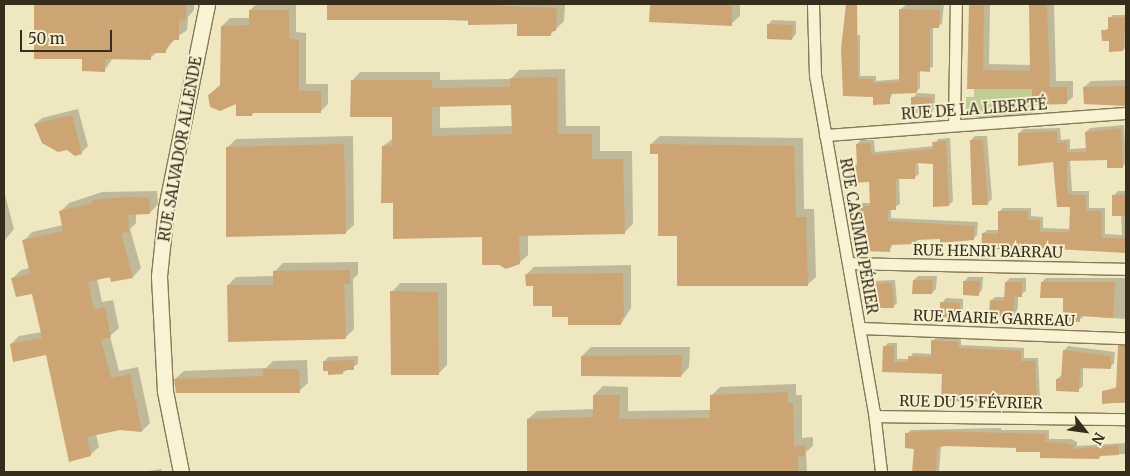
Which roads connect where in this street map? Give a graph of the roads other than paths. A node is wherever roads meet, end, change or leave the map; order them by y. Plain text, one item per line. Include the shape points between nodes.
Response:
1 (207, 4) edge
2 (813, 4) edge
3 (956, 4) edge
4 (1126, 113) edge
5 (954, 125) junction
6 (825, 135) junction
7 (849, 263) junction
8 (1126, 269) edge
9 (860, 328) junction
10 (1126, 338) edge
11 (875, 416) junction
12 (1126, 419) edge
13 (181, 472) edge
14 (881, 472) edge

1 - 13 street, RUE SALVADOR ALLENDE via 166,208 159,276 165,391
2 - 6 street, RUE CASIMIR PÉRIER via 815,75
3 - 5 street
4 - 5 street, RUE DE LA LIBERTÉ
5 - 6 street, RUE DE LA LIBERTÉ
6 - 7 street, RUE CASIMIR PÉRIER
7 - 8 street, RUE HENRI BARRAU
7 - 9 street, RUE CASIMIR PÉRIER
9 - 10 street, RUE MARIE GARREAU
9 - 11 street, RUE CASIMIR PÉRIER
11 - 12 street, RUE DU 15 FÉVRIER
11 - 14 street, RUE CASIMIR PÉRIER

